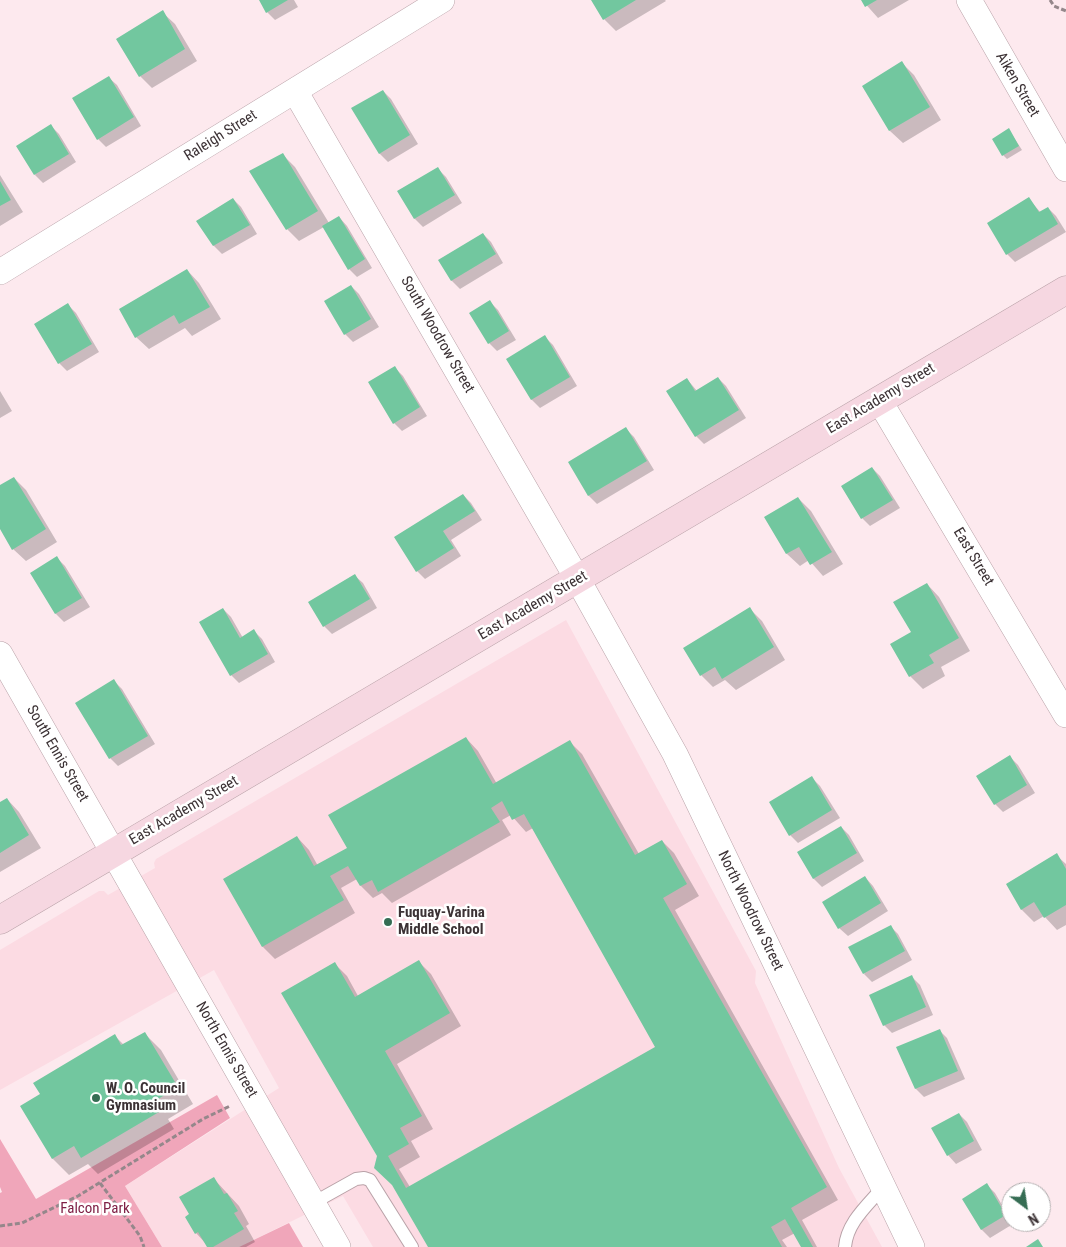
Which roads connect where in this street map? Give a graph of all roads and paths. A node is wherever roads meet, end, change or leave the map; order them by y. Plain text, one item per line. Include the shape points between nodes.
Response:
1 (442, 0) edge
2 (969, 0) edge
3 (1050, 0) edge
4 (1066, 11) edge
5 (295, 91) junction
6 (1066, 169) edge
7 (0, 272) edge
8 (1066, 290) edge
9 (879, 400) junction
10 (578, 580) junction
11 (0, 654) edge
12 (1066, 715) edge
13 (114, 853) junction
14 (0, 920) edge
15 (231, 1105) dead end
16 (100, 1183) junction
17 (883, 1187) junction
18 (313, 1203) junction
19 (0, 1226) edge
20 (144, 1247) edge
21 (338, 1247) edge
22 (412, 1247) edge
23 (845, 1247) edge
24 (912, 1247) edge

1 - 5 street, Raleigh Street
2 - 6 street, Aiken Street
3 - 4 path via 1054,6
5 - 7 street, Raleigh Street
5 - 10 street, South Woodrow Street
8 - 9 street, East Academy Street
9 - 10 street, East Academy Street
9 - 12 street, East Street
10 - 13 street, East Academy Street
10 - 17 street, North Woodrow Street via 675,754
11 - 13 street, South Ennis Street
13 - 14 street, East Academy Street
13 - 18 street, North Ennis Street
15 - 16 path
16 - 19 path via 22,1223
16 - 20 path via 140,1236
17 - 23 lane via 854,1219
17 - 24 street, North Woodrow Street
18 - 21 street, North Ennis Street
18 - 22 lane via 356,1179 370,1180

